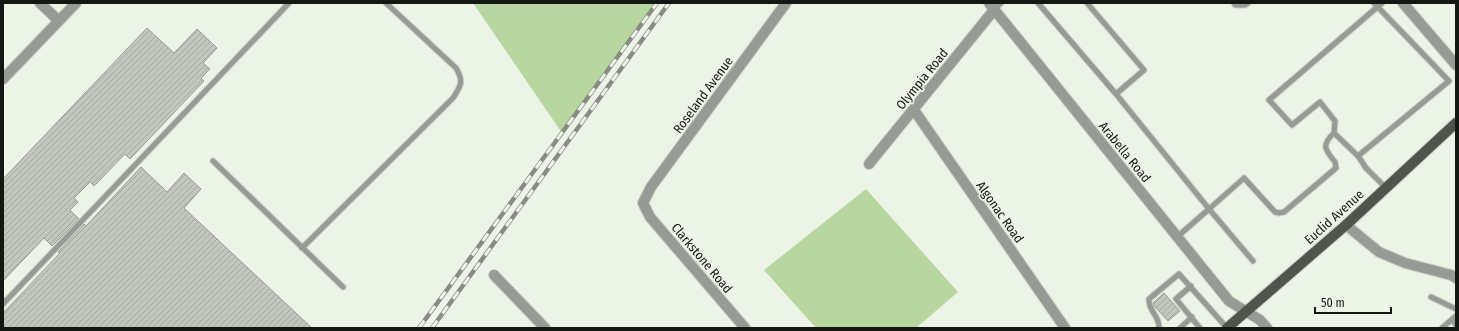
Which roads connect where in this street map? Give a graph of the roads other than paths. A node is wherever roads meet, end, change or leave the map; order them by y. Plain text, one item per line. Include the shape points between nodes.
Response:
1 (40, 3) edge
2 (76, 3) edge
3 (289, 3) edge
4 (386, 3) edge
5 (786, 3) edge
6 (1038, 3) edge
7 (1086, 3) edge
8 (1234, 3) edge
9 (1248, 3) edge
10 (1403, 3) edge
11 (1378, 4) edge
12 (994, 5) edge
13 (58, 20) junction
14 (1456, 65) edge
15 (3, 80) edge
16 (1116, 94) junction
17 (914, 110) junction
18 (1456, 123) edge
19 (1334, 133) junction
20 (1358, 156) junction
21 (212, 161) dead end
22 (869, 164) dead end
23 (1386, 188) junction
24 (643, 203) joint
25 (1209, 209) junction
26 (1346, 225) junction
27 (1177, 237) junction
28 (302, 248) junction
29 (1253, 260) dead end
30 (494, 275) dead end
31 (1456, 278) edge
32 (1191, 286) junction
33 (343, 287) dead end
34 (1431, 297) dead end
35 (3, 304) edge
36 (1456, 309) edge
37 (1247, 312) junction
38 (1192, 318) junction
39 (1454, 318) edge
40 (1456, 325) edge
41 (545, 328) edge
42 (745, 328) edge
43 (1065, 328) edge
44 (1159, 328) edge
45 (1180, 328) edge
46 (1200, 328) edge
47 (1227, 328) edge
48 (1267, 328) edge
49 (1442, 328) edge

1 - 13 street
2 - 13 street
3 - 35 lane
4 - 28 lane via 456,68 461,76 461,87 453,98
5 - 24 street, Roseland Avenue via 651,187
6 - 16 lane
7 - 16 lane via 1144,70
8 - 9 lane
10 - 14 street
11 - 19 lane via 1269,100 1292,125 1320,102 1335,121
11 - 20 lane via 1449,81
12 - 17 street, Olympia Road
12 - 27 street, Arabella Road
13 - 15 street
16 - 25 lane
17 - 22 street, Olympia Road
17 - 43 street, Algonac Road
18 - 23 main road, Euclid Avenue
19 - 20 lane
19 - 25 lane via 1325,145 1326,152 1335,162 1336,168 1284,212 1275,212 1244,178
20 - 23 lane
21 - 28 lane
23 - 26 main road, Euclid Avenue
24 - 42 street, Clarkstone Road via 650,217
25 - 27 lane
25 - 29 lane
26 - 31 street via 1379,252 1405,263
26 - 37 main road, Euclid Avenue
27 - 37 street, Arabella Road via 1229,301
28 - 33 lane
30 - 41 street
32 - 38 lane via 1176,299
32 - 44 lane via 1179,274 1149,299
32 - 47 lane
34 - 36 lane
37 - 47 main road, Euclid Avenue
37 - 48 street, Arabella Road
38 - 45 lane
38 - 46 lane
39 - 40 lane
39 - 49 lane

